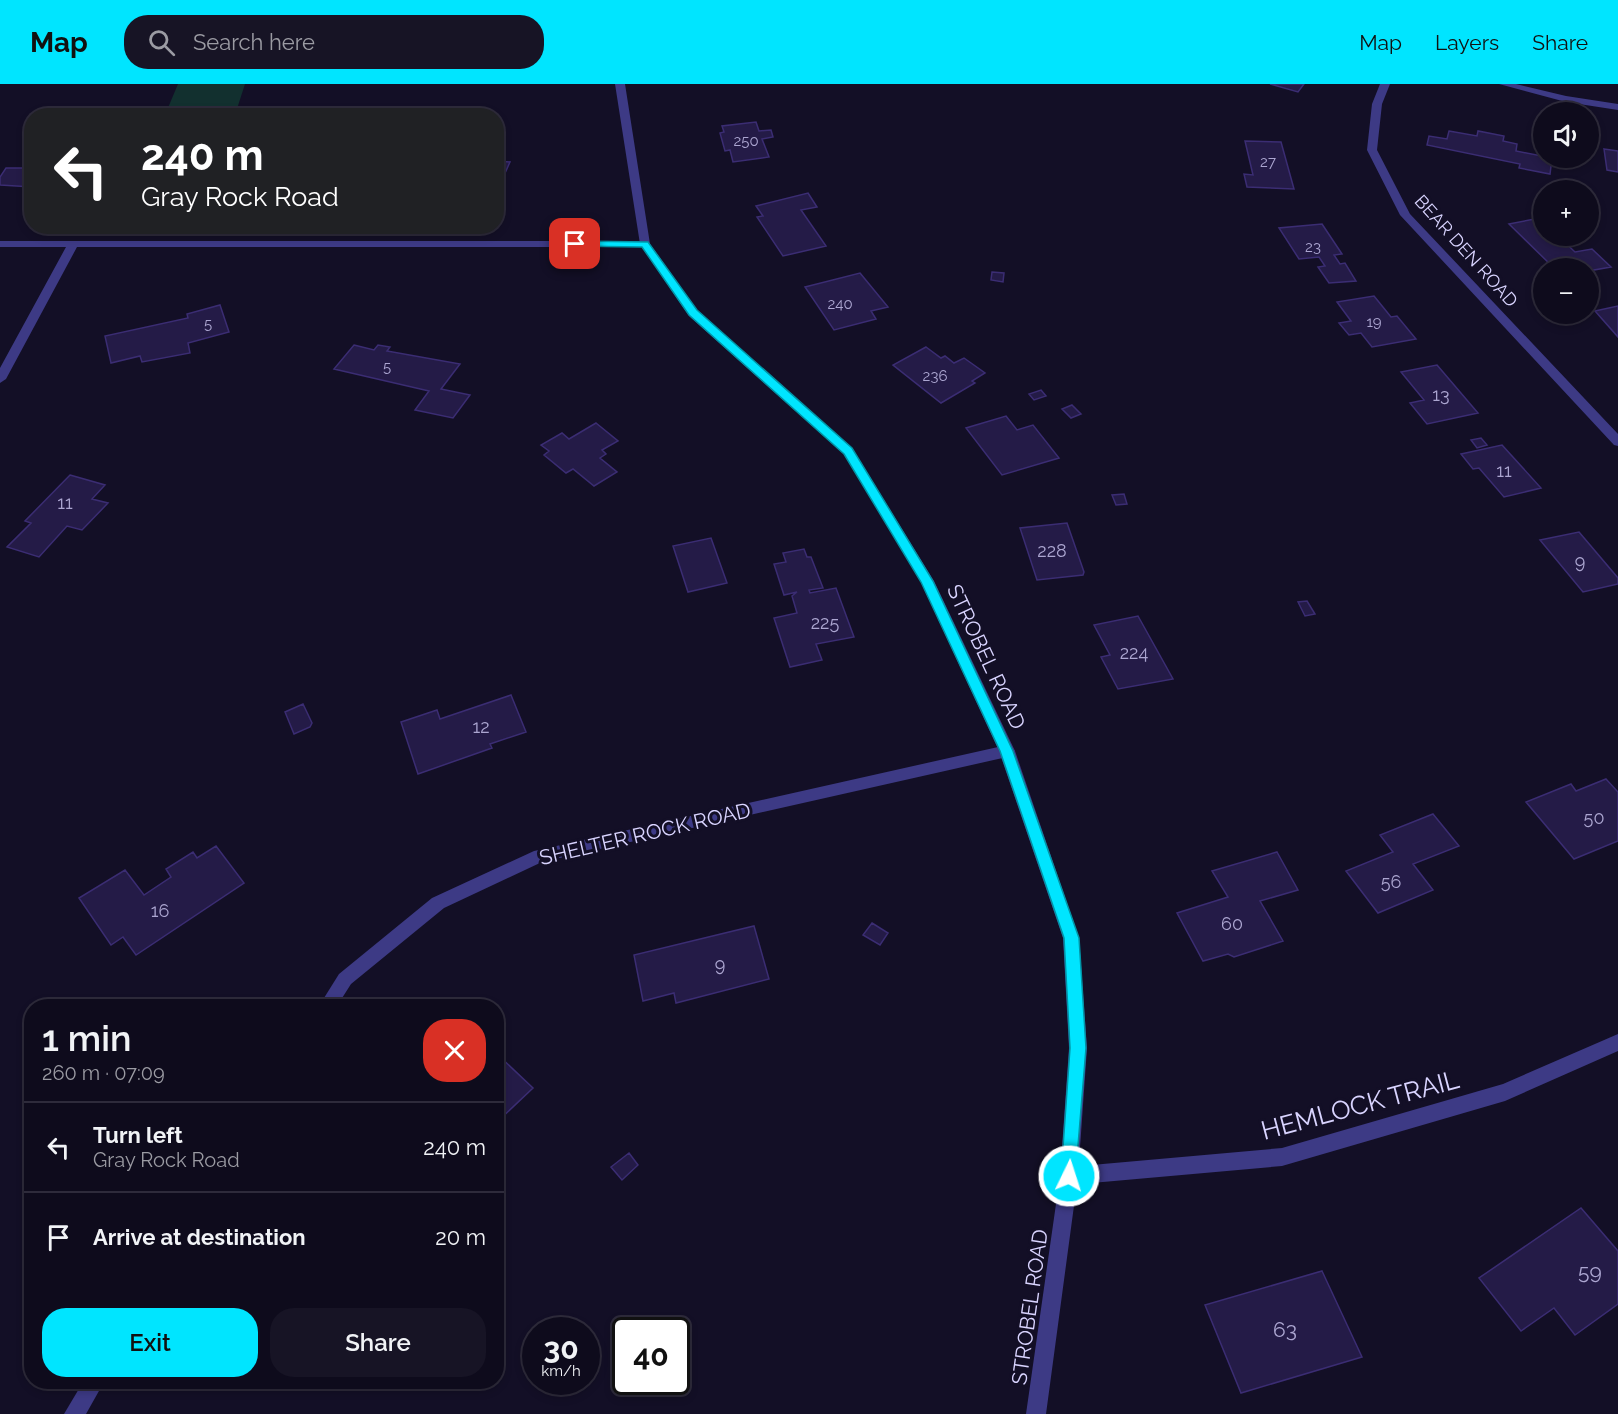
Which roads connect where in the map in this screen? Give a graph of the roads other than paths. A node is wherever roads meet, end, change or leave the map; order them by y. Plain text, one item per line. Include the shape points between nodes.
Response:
1 (620, 84) edge
2 (1385, 84) edge
3 (1503, 84) edge
4 (1618, 107) edge
5 (0, 244) edge
6 (74, 244) junction
7 (645, 244) junction
8 (0, 380) edge
9 (1618, 442) edge
10 (1007, 751) junction
11 (332, 999) edge
12 (1618, 1042) edge
13 (1069, 1176) junction
14 (90, 1389) edge
15 (74, 1414) edge
16 (1036, 1414) edge

1 - 7 street, STROBEL ROAD
2 - 9 street, BEAR DEN ROAD via 1377,104 1372,150 1405,215
3 - 4 street
5 - 6 street
6 - 7 street
6 - 8 street
7 - 10 street, STROBEL ROAD via 693,313 848,451 927,581
10 - 11 street, SHELTER ROCK ROAD via 540,856 438,903 345,979
10 - 13 street, STROBEL ROAD via 1071,938 1078,1048
12 - 13 street, HEMLOCK TRAIL via 1505,1092 1282,1157
13 - 16 street, STROBEL ROAD
14 - 15 street

